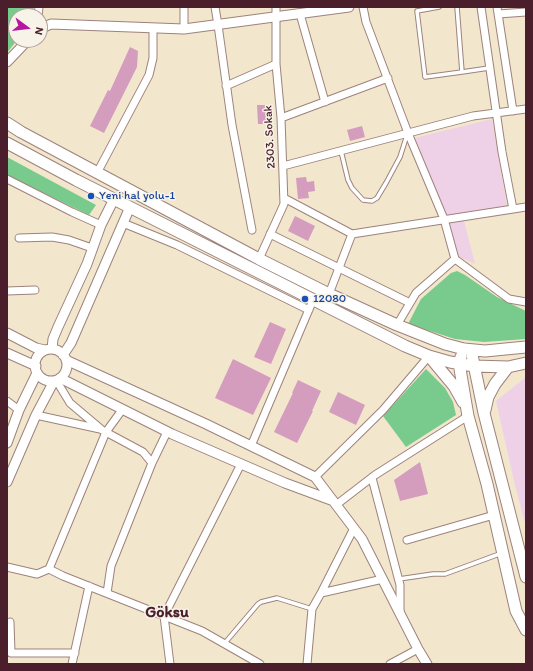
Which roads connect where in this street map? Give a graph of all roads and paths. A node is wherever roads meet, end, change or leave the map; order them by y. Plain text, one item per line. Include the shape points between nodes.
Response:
1 (184, 7) edge
2 (215, 7) edge
3 (276, 7) edge
4 (348, 7) edge
5 (363, 7) edge
6 (439, 7) edge
7 (457, 7) edge
8 (481, 7) edge
9 (498, 10) edge
10 (526, 12) edge
11 (300, 14) junction
12 (277, 17) junction
13 (48, 25) edge
14 (218, 25) junction
15 (153, 28) junction
16 (184, 29) junction
17 (20, 48) edge
18 (7, 62) edge
19 (276, 64) junction
20 (489, 68) junction
21 (462, 72) junction
22 (388, 78) junction
23 (226, 86) junction
24 (324, 102) junction
25 (526, 109) edge
26 (513, 111) junction
27 (496, 113) junction
28 (281, 118) junction
29 (7, 123) edge
30 (408, 133) junction
31 (7, 143) edge
32 (341, 151) junction
33 (283, 166) junction
34 (97, 173) junction
35 (7, 179) edge
36 (284, 198) junction
37 (114, 199) junction
38 (130, 207) junction
39 (526, 207) edge
40 (513, 209) junction
41 (444, 220) junction
42 (123, 223) junction
43 (102, 224) junction
44 (252, 230) dead end
45 (270, 234) junction
46 (352, 234) junction
47 (18, 238) dead end
48 (92, 248) junction
49 (259, 259) junction
50 (455, 259) junction
51 (339, 268) junction
52 (35, 290) dead end
53 (7, 291) edge
54 (329, 294) junction
55 (313, 300) junction
56 (526, 302) edge
57 (410, 303) junction
58 (309, 310) junction
59 (397, 325) junction
60 (7, 333) edge
61 (526, 347) edge
62 (468, 349) junction
63 (49, 350) junction
64 (7, 354) edge
65 (429, 356) junction
66 (65, 358) junction
67 (526, 362) edge
68 (459, 364) junction
69 (474, 366) junction
70 (508, 367) junction
71 (36, 370) junction
72 (57, 380) junction
73 (7, 401) edge
74 (19, 410) junction
75 (122, 410) junction
76 (468, 412) junction
77 (484, 413) junction
78 (36, 415) junction
79 (104, 431) junction
80 (167, 432) junction
81 (8, 439) edge
82 (251, 446) junction
83 (152, 463) junction
84 (241, 464) junction
85 (315, 477) junction
86 (372, 478) junction
87 (7, 482) edge
88 (334, 502) junction
89 (494, 515) junction
90 (354, 528) junction
91 (407, 540) dead end
92 (503, 552) junction
93 (7, 567) edge
94 (49, 569) junction
95 (526, 577) edge
96 (383, 579) junction
97 (398, 580) junction
98 (89, 586) junction
99 (107, 593) junction
100 (321, 593) junction
101 (312, 609) junction
102 (400, 613) junction
103 (164, 616) junction
104 (10, 622) dead end
105 (526, 630) edge
106 (224, 644) junction
107 (418, 649) junction
108 (75, 653) junction
109 (72, 664) edge
110 (170, 664) edge
111 (260, 664) edge
112 (307, 664) edge
113 (390, 664) edge
114 (427, 664) edge

1 - 16 street
2 - 14 street
3 - 12 street, 2303. Sokak
4 - 11 street
5 - 22 street via 366,22
6 - 21 lane via 417,11 425,77
7 - 21 lane
8 - 20 street
9 - 10 street
9 - 26 street
11 - 12 street
11 - 24 street
12 - 14 street
12 - 19 street, 2303. Sokak
13 - 15 street
14 - 16 street
14 - 23 street
15 - 16 street
15 - 34 street via 153,58 148,75
17 - 18 street
19 - 23 street
19 - 28 street, 2303. Sokak
20 - 21 lane
20 - 27 street
22 - 24 street
22 - 30 street
23 - 44 street
24 - 28 street
25 - 26 street
26 - 27 street
27 - 30 street via 473,116
27 - 40 street
28 - 33 street, 2303. Sokak
29 - 34 main road
30 - 32 street
30 - 32 lane via 400,157 386,184 372,201 363,200 352,188
30 - 41 street
31 - 37 main road
32 - 33 street
33 - 36 street, 2303. Sokak
34 - 49 main road
35 - 43 street
36 - 45 street, 2303. Sokak via 284,204
36 - 46 street
37 - 38 main road
37 - 43 street
38 - 42 street
38 - 55 main road
39 - 40 street
40 - 41 street
41 - 46 street
41 - 50 street
42 - 58 street via 177,245
42 - 66 street
43 - 48 street
45 - 49 street, 2303. Sokak
45 - 51 street
46 - 51 street
47 - 48 street via 52,237
48 - 63 street
49 - 54 main road
50 - 56 street via 509,299
50 - 57 street via 416,292
51 - 54 street
51 - 57 street
52 - 53 street
54 - 59 main road
55 - 58 street
55 - 65 main road
57 - 59 street
58 - 82 street
59 - 62 main road via 445,344
60 - 63 street via 36,348
61 - 62 main road via 485,351
62 - 68 main road
62 - 69 main road
63 - 66 street via 58,351
63 - 71 street via 40,354 36,360
64 - 71 street
65 - 68 main road
65 - 76 main road via 454,386
65 - 85 street via 383,410
66 - 72 street via 65,373
66 - 82 street
67 - 70 main road
68 - 69 main road
68 - 76 main road
69 - 70 main road
69 - 77 main road
70 - 77 main road via 488,397
71 - 72 street via 48,381
71 - 74 street
72 - 75 street
72 - 78 street
72 - 79 street via 70,403
73 - 74 street
74 - 81 street
75 - 79 street
75 - 80 street
76 - 86 street
76 - 89 main road
77 - 95 main road
78 - 79 street
78 - 87 street
79 - 83 street via 143,452
79 - 94 street
80 - 83 street
80 - 84 street
82 - 85 street
83 - 99 street via 111,566
84 - 88 street
84 - 103 street
85 - 88 street
86 - 88 street
86 - 97 street
88 - 90 street
89 - 91 street
89 - 92 main road
90 - 96 street
90 - 100 street
92 - 97 lane via 445,574
92 - 105 main road via 516,611
93 - 94 street via 37,574
94 - 98 street
96 - 100 street
96 - 102 street
97 - 102 street
98 - 99 street
98 - 108 street
99 - 103 street
100 - 101 street
101 - 106 lane via 277,598 261,602
101 - 112 street
102 - 107 street
103 - 106 street via 202,631
103 - 110 street
104 - 108 street via 11,653
106 - 111 street
107 - 113 street
107 - 114 street
108 - 109 street

